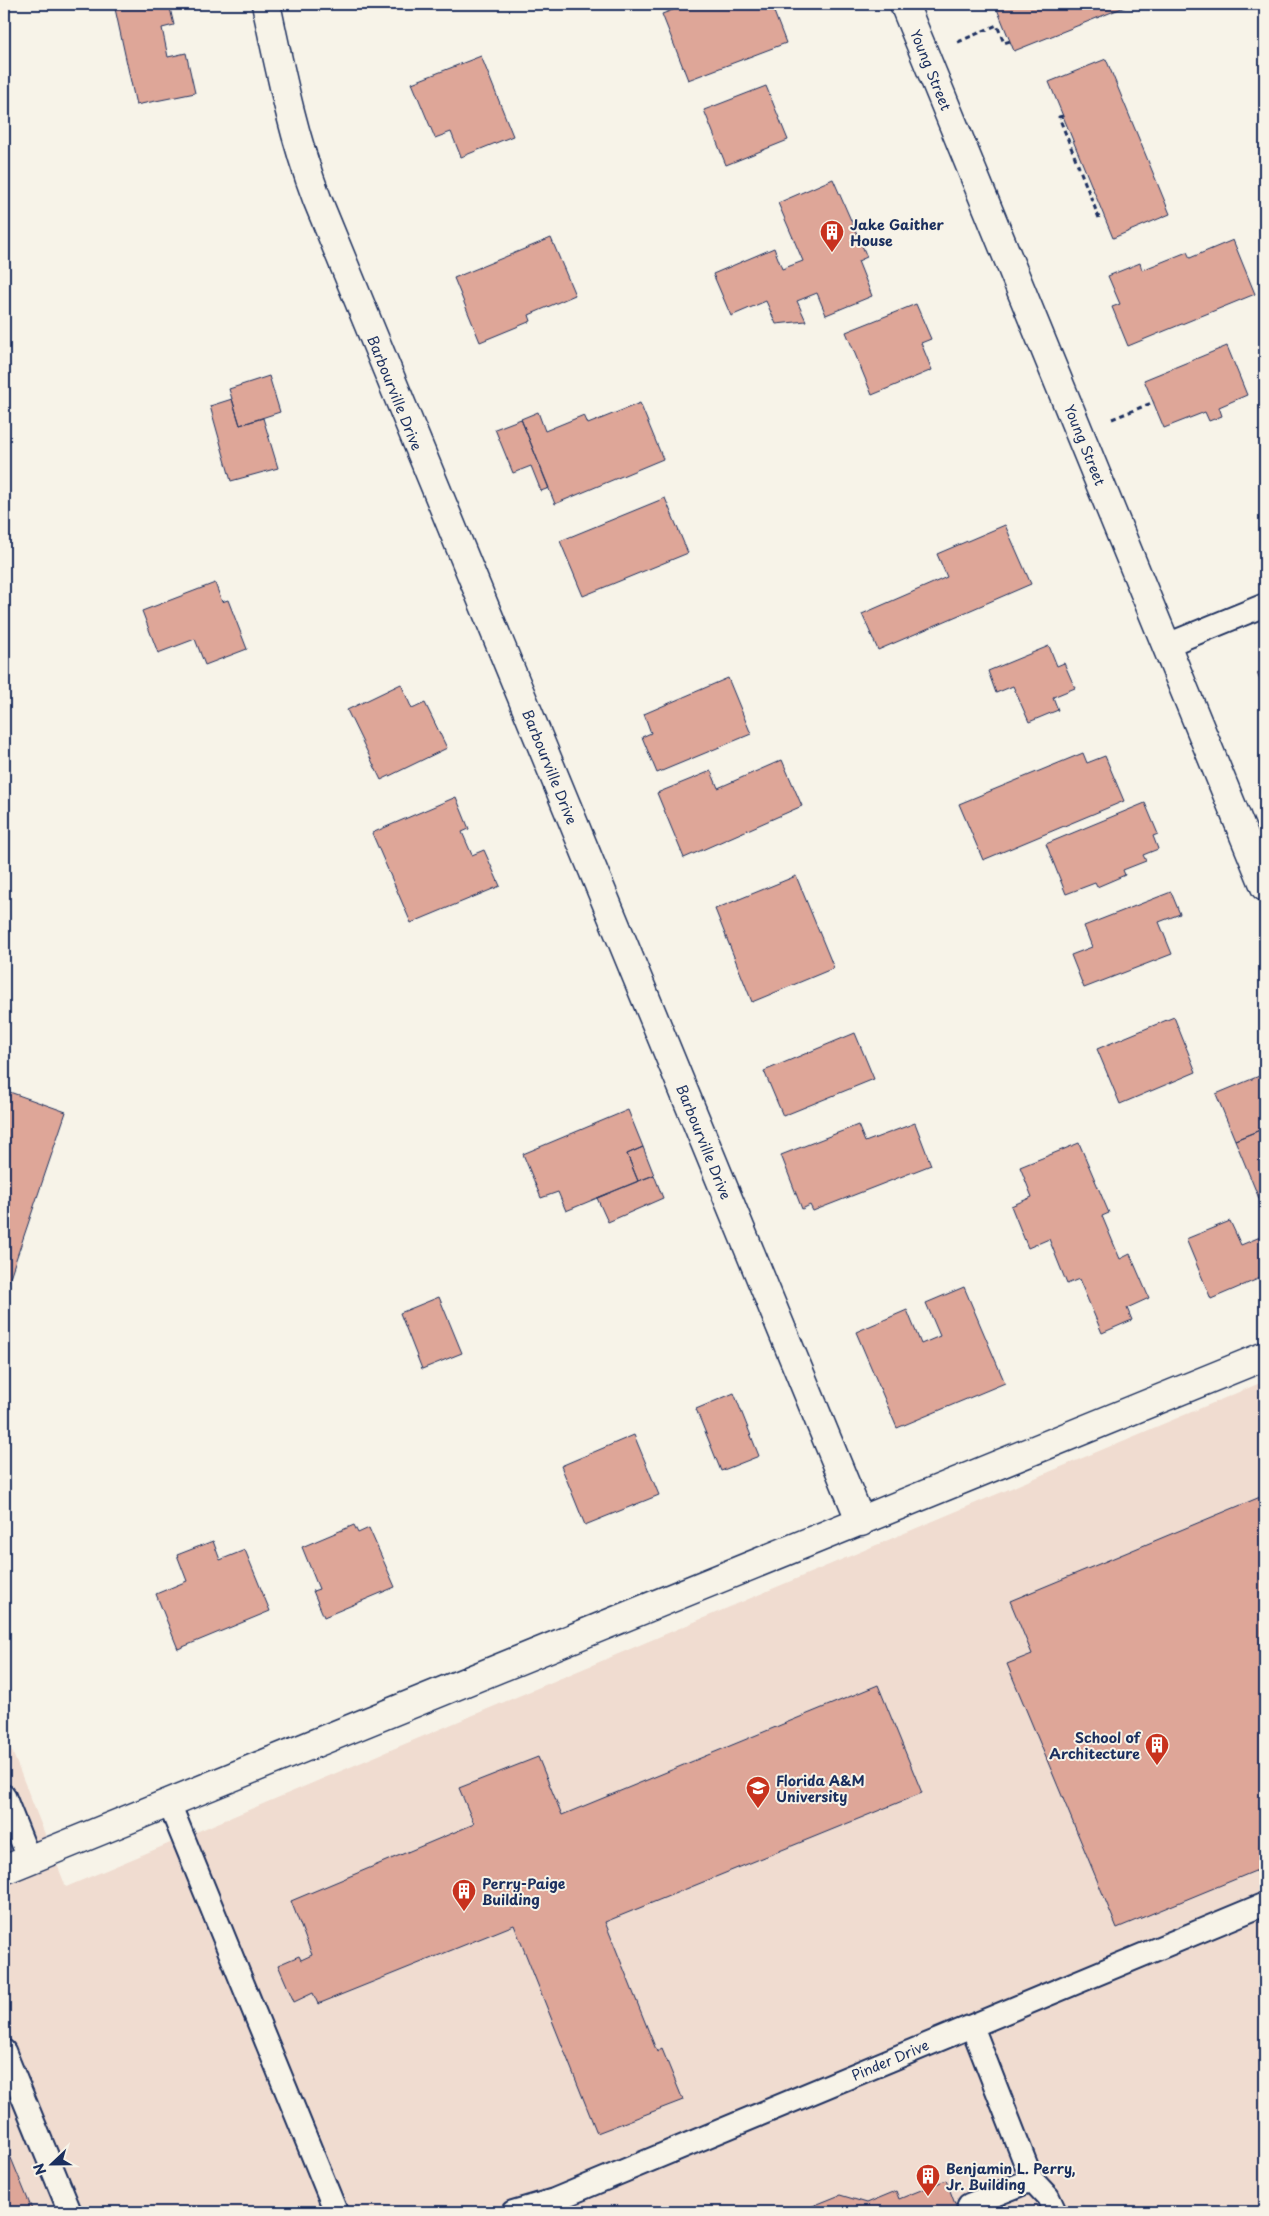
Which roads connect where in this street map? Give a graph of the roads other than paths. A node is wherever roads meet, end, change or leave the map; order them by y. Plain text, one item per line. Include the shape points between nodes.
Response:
1 (266, 4) edge
2 (904, 4) edge
3 (1265, 604) edge
4 (1167, 645) junction
5 (1259, 856) edge
6 (1265, 887) edge
7 (1265, 1356) edge
8 (861, 1522) junction
9 (4, 1796) edge
10 (169, 1802) junction
11 (30, 1859) junction
12 (4, 1870) edge
13 (1265, 1904) edge
14 (972, 2026) junction
15 (4, 2051) edge
16 (1032, 2180) junction
17 (969, 2205) dead end
18 (70, 2212) edge
19 (336, 2212) edge
20 (513, 2212) edge
21 (1056, 2212) edge

1 - 8 street, Barbourville Drive via 290,114 305,169 323,216
2 - 4 street, Young Street
3 - 4 lane
4 - 5 street, Young Street
5 - 6 street, Young Street
7 - 8 street
8 - 10 street
9 - 11 lane
10 - 11 street
10 - 19 lane
11 - 12 street
13 - 14 lane, Pinder Drive
14 - 16 lane
14 - 20 lane, Pinder Drive via 554,2200
15 - 18 lane
16 - 17 lane
16 - 21 lane via 1048,2197

